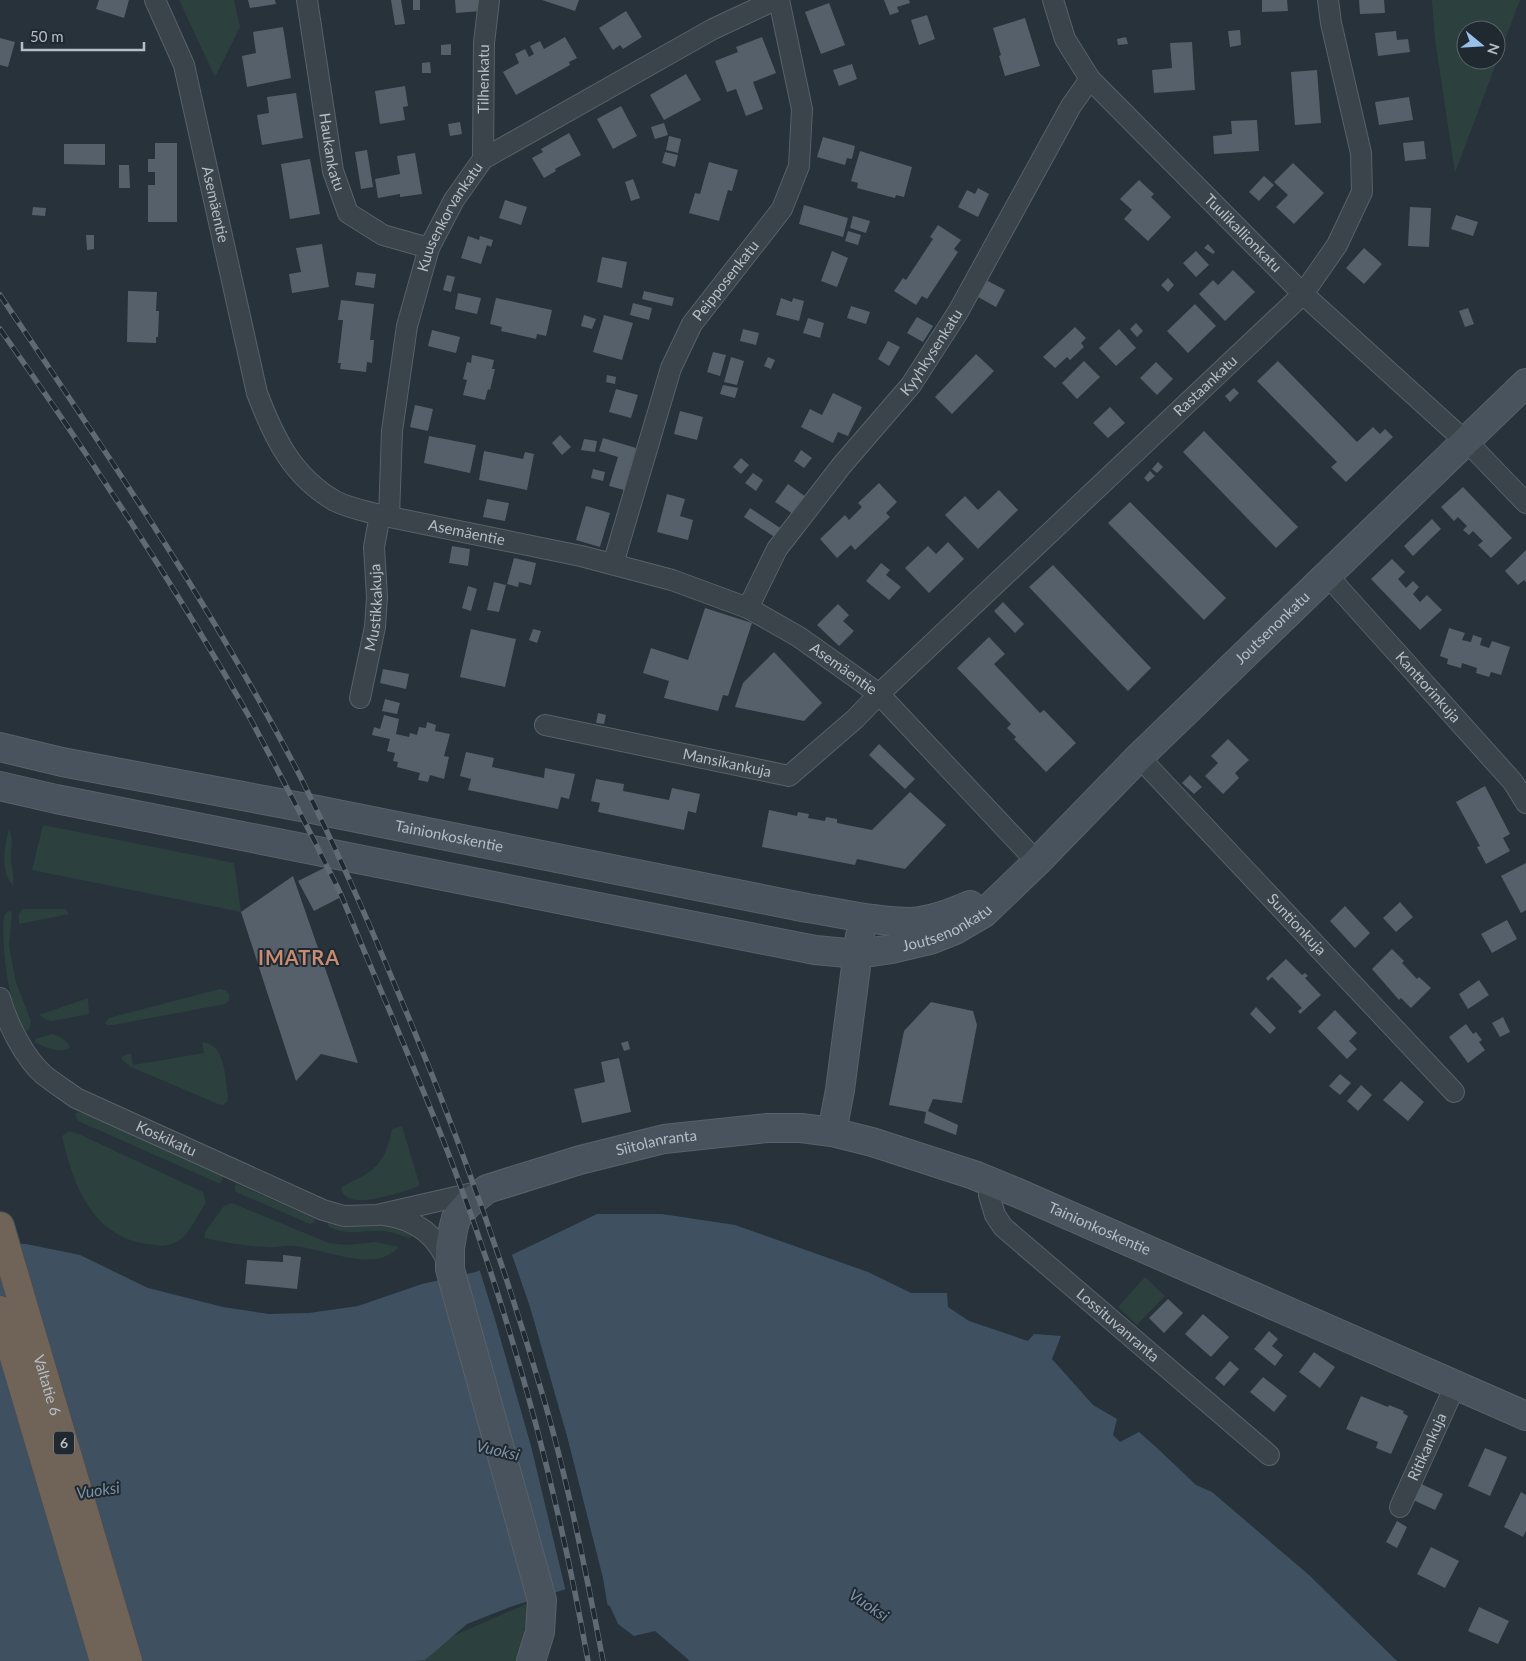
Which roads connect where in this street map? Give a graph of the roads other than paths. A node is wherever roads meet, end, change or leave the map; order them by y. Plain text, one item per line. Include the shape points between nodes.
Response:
1 (155, 0) edge
2 (307, 0) edge
3 (489, 0) edge
4 (775, 0) edge
5 (779, 0) edge
6 (1053, 0) edge
7 (1328, 0) edge
8 (1090, 79) junction
9 (483, 159) junction
10 (429, 248) junction
11 (1303, 294) junction
12 (1526, 383) edge
13 (1465, 441) junction
14 (1526, 503) edge
15 (384, 516) junction
16 (613, 564) junction
17 (1327, 575) junction
18 (748, 608) junction
19 (878, 694) junction
20 (360, 698) dead end
21 (545, 726) dead end
22 (0, 747) edge
23 (1139, 757) junction
24 (0, 786) edge
25 (1526, 803) edge
26 (1029, 869) junction
27 (862, 917) junction
28 (858, 954) junction
29 (0, 998) edge
30 (1454, 1092) dead end
31 (832, 1132) junction
32 (993, 1183) junction
33 (487, 1190) junction
34 (377, 1215) junction
35 (0, 1226) edge
36 (450, 1270) junction
37 (0, 1310) edge
38 (1455, 1386) junction
39 (1526, 1416) edge
40 (1269, 1455) dead end
41 (1400, 1507) dead end
42 (104, 1661) edge
43 (128, 1661) edge
44 (531, 1661) edge

1 - 15 street, Asemäentie via 184,65 257,393 268,422 282,450 313,485 336,501
2 - 10 street, Haukankatu via 333,171 348,213 383,235
3 - 9 street, Tilhenkatu via 484,43
4 - 9 street, Kuusenkorvankatu via 713,29
5 - 16 street, Peipposenkatu via 802,109 799,166 782,209 692,324 670,368
6 - 8 street, Tuulikallionkatu via 1065,39
7 - 11 street, Rastaankatu via 1362,153 1362,192 1337,244
8 - 11 street, Tuulikallionkatu
8 - 18 street, Kyyhkysenkatu via 1071,106 958,312 911,385 842,465 777,549
9 - 10 street, Kuusenkorvankatu via 454,200
10 - 15 street, Kuusenkorvankatu via 407,326
11 - 13 street, Tuulikallionkatu
11 - 19 street, Rastaankatu
12 - 13 main road, Joutsenonkatu
13 - 14 street, Tuulikallionkatu
13 - 17 main road, Joutsenonkatu
15 - 16 street, Asemäentie
15 - 20 street, Mustikkakuja via 374,547 375,627
16 - 18 street, Asemäentie via 672,580
17 - 23 main road, Joutsenonkatu
17 - 25 street, Kanttorinkuja via 1513,782
18 - 19 street, Asemäentie via 799,637
19 - 21 street, Mansikankuja via 855,719 789,776
19 - 26 street, Asemäentie
22 - 27 main road, Tainionkoskentie via 62,762
23 - 26 main road, Joutsenonkatu
23 - 30 street, Suntionkuja
24 - 28 main road via 789,945
26 - 27 main road, Joutsenonkatu via 978,901 946,915 912,922
26 - 28 main road, Joutsenonkatu via 984,913 955,930 930,940
27 - 28 main road
28 - 31 main road
29 - 34 street, Koskikatu via 20,1045 43,1074 76,1098 323,1210 344,1216
31 - 32 main road, Tainionkoskentie via 974,1174
31 - 33 main road, Siitolanranta via 767,1128 664,1139 580,1160
32 - 38 main road, Tainionkoskentie
32 - 40 street, Lossituvanranta via 989,1195 995,1215 1003,1227
33 - 34 street, Koskikatu
33 - 36 main road, Siitolanranta via 456,1218 450,1248
34 - 36 street, Koskikatu via 402,1219 426,1231 444,1252
35 - 43 highway, Valtatie 6 / 6
36 - 44 main road, Siitolanranta via 542,1600 540,1632
37 - 42 highway, Valtatie 6 / 6
38 - 39 main road, Tainionkoskentie
38 - 41 street, Ritikankuja

